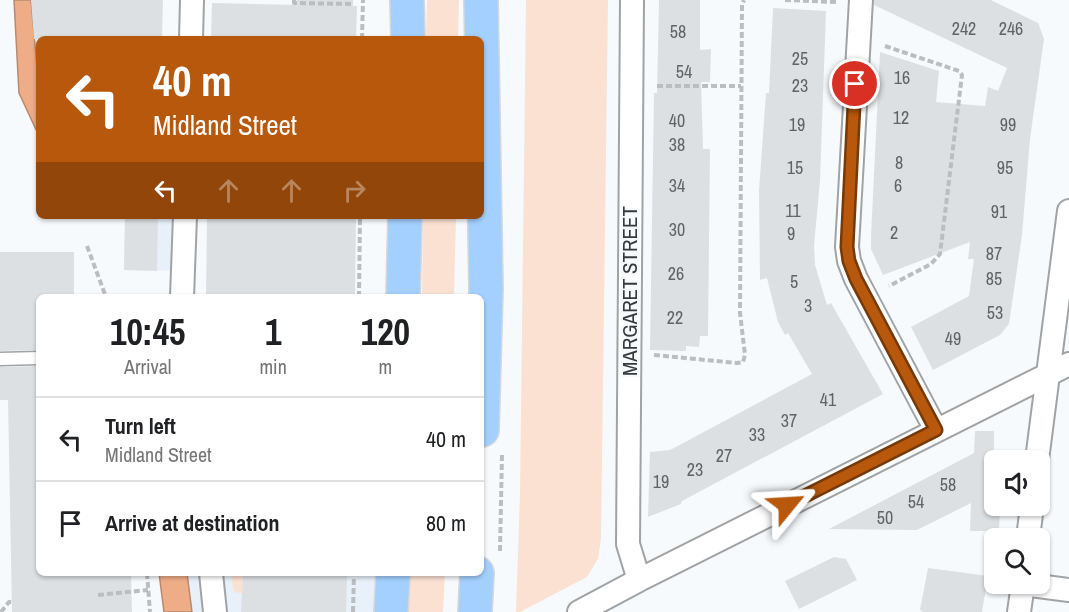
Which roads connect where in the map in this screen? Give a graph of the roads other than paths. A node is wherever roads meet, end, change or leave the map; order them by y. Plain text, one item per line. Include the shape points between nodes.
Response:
1 (192, 0) edge
2 (407, 0) edge
3 (481, 0) edge
4 (632, 0) edge
5 (861, 1) edge
6 (191, 36) edge
7 (408, 36) edge
8 (482, 36) edge
9 (484, 173) edge
10 (1069, 211) edge
11 (185, 219) edge
12 (405, 219) edge
13 (182, 294) edge
14 (403, 294) edge
15 (36, 358) edge
16 (0, 359) edge
17 (484, 360) edge
18 (1069, 364) edge
19 (1048, 375) junction
20 (936, 430) junction
21 (1038, 450) edge
22 (211, 576) edge
23 (393, 576) edge
24 (477, 576) edge
25 (639, 580) junction
26 (1050, 588) edge
27 (1069, 590) edge
28 (1022, 594) edge
29 (215, 612) edge
30 (391, 612) edge
31 (475, 612) edge
32 (579, 612) edge
33 (1019, 612) edge

1 - 6 street
2 - 7 highway
3 - 8 highway
4 - 25 street, MARGARET STREET via 628,544
5 - 20 street via 849,261
9 - 17 highway
10 - 19 street
11 - 13 street
12 - 14 highway
15 - 16 lane
18 - 19 street
19 - 20 street
19 - 21 street
20 - 25 street
22 - 29 street
23 - 30 highway
24 - 31 highway
25 - 32 street
26 - 27 street
28 - 33 street

